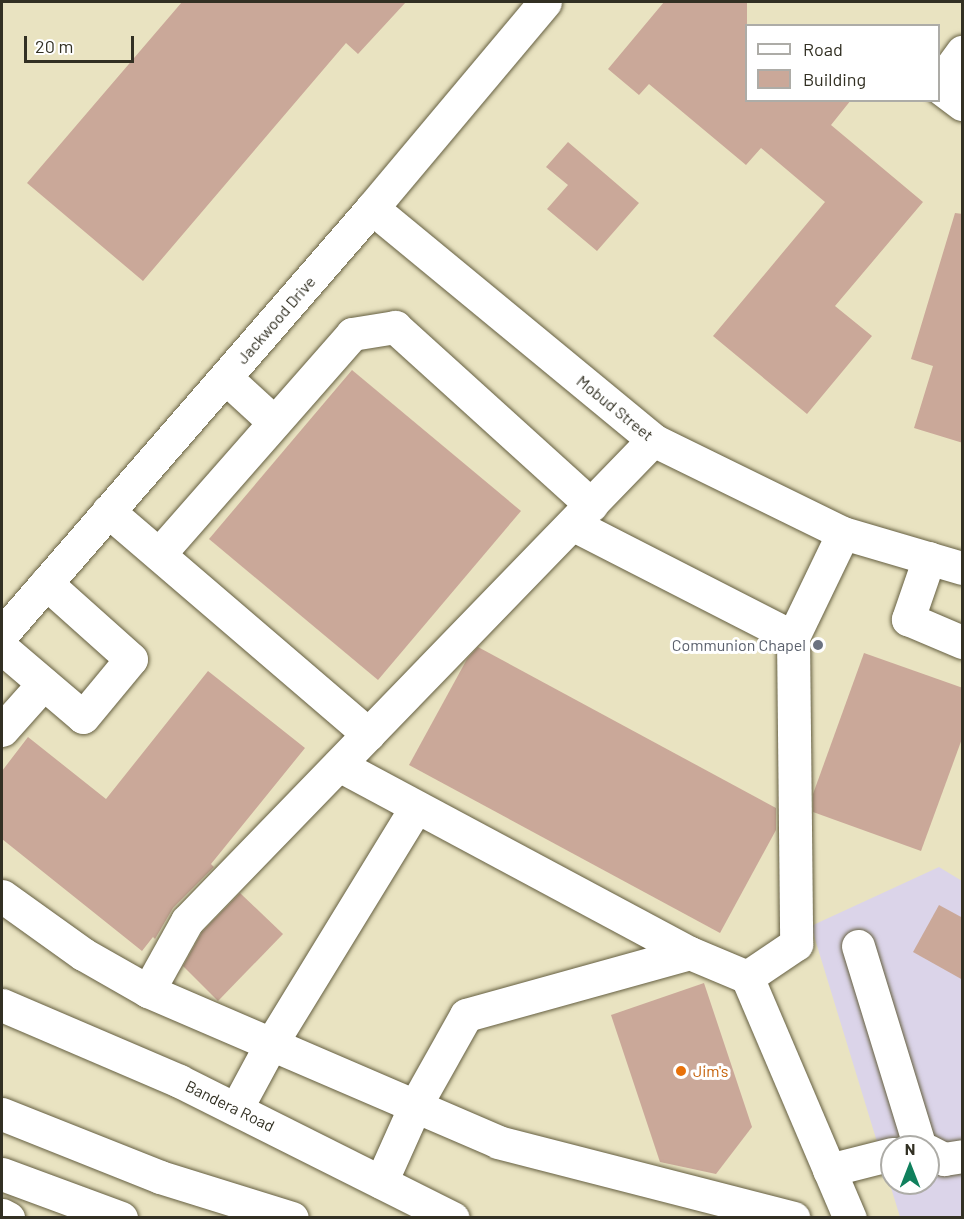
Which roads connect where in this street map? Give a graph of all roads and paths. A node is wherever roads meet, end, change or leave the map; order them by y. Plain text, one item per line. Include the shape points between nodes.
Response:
1 (545, 2) edge
2 (963, 52) edge
3 (940, 85) edge
4 (940, 87) edge
5 (963, 104) edge
6 (372, 208) junction
7 (226, 378) junction
8 (274, 422) junction
9 (653, 440) junction
10 (108, 511) junction
11 (582, 514) junction
12 (843, 533) junction
13 (159, 554) junction
14 (929, 558) junction
15 (963, 568) edge
16 (46, 583) junction
17 (2, 634) edge
18 (793, 637) junction
19 (963, 642) edge
20 (2, 648) edge
21 (43, 684) junction
22 (2, 730) edge
23 (368, 734) junction
24 (339, 765) junction
25 (416, 807) junction
26 (2, 896) edge
27 (858, 946) dead end
28 (690, 953) junction
29 (747, 977) junction
30 (148, 992) junction
31 (2, 1005) edge
32 (271, 1044) junction
33 (415, 1106) junction
34 (236, 1109) junction
35 (2, 1114) edge
36 (916, 1135) edge
37 (963, 1156) edge
38 (880, 1157) edge
39 (940, 1157) edge
40 (829, 1170) junction
41 (2, 1174) edge
42 (381, 1182) junction
43 (2, 1215) edge
44 (8, 1218) edge
45 (121, 1218) edge
46 (292, 1218) edge
47 (453, 1218) edge
48 (793, 1218) edge
49 (850, 1218) edge

1 - 6 main road, Jackwood Drive
2 - 3 main road
4 - 5 main road
6 - 7 main road, Jackwood Drive
6 - 9 main road, Mobud Street
7 - 8 main road
7 - 10 main road, Jackwood Drive
8 - 11 main road via 352,334 395,327
8 - 13 main road
9 - 11 main road
9 - 12 main road, Mobud Street
10 - 13 main road
10 - 16 main road, Jackwood Drive
11 - 18 main road
11 - 23 main road
12 - 14 main road, Mobud Street
12 - 18 main road
13 - 23 main road
14 - 15 main road, Mobud Street
14 - 19 main road via 908,619
16 - 17 main road, Jackwood Drive
16 - 21 main road via 131,659 83,717
18 - 29 main road via 796,944
20 - 21 main road
21 - 22 main road
23 - 24 main road
24 - 25 main road
24 - 30 main road via 187,921
25 - 28 main road
25 - 32 main road
26 - 30 main road via 83,954
27 - 36 main road
28 - 29 main road
28 - 33 main road via 466,1014
29 - 40 main road
30 - 32 main road
31 - 34 main road, Bandera Road
32 - 33 main road
32 - 34 main road
33 - 42 main road
33 - 48 main road via 498,1142
34 - 42 main road, Bandera Road
35 - 46 main road via 160,1177
37 - 39 main road
38 - 40 main road
40 - 49 main road
41 - 45 main road
42 - 47 main road, Bandera Road
43 - 44 main road

